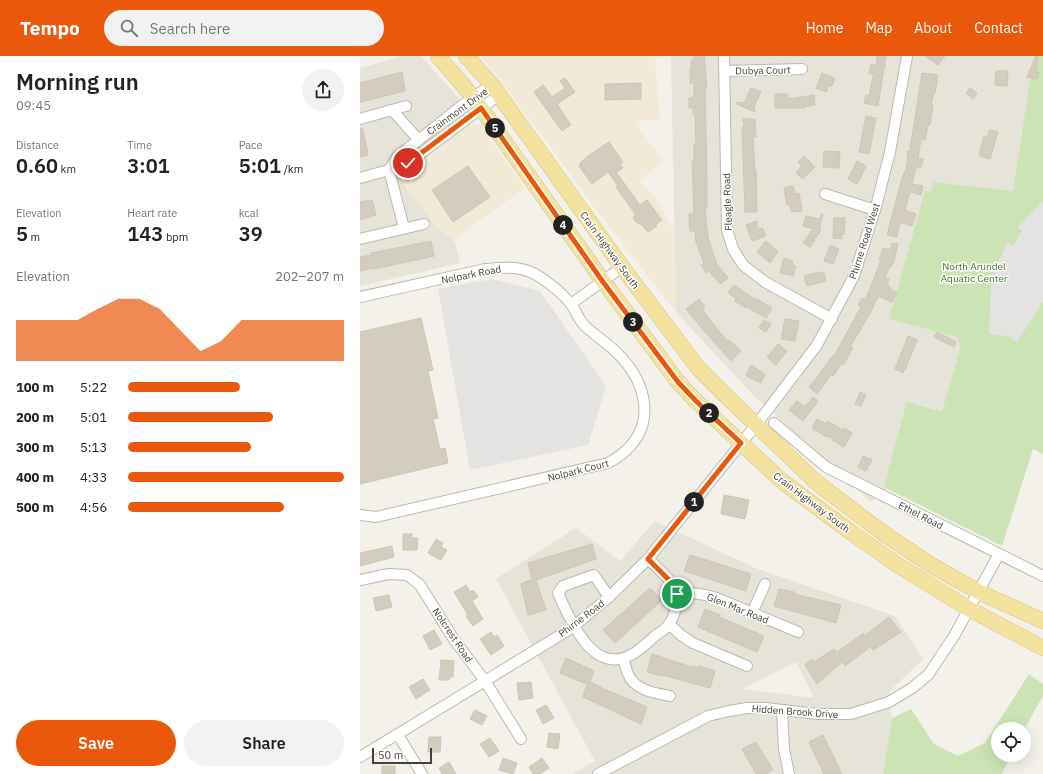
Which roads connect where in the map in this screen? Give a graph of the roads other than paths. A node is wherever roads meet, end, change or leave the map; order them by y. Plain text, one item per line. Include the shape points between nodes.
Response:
1 (438, 56) edge
2 (466, 56) edge
3 (724, 56) edge
4 (906, 56) edge
5 (802, 69) dead end
6 (724, 70) junction
7 (495, 90) junction
8 (477, 102) junction
9 (406, 106) dead end
10 (392, 110) junction
11 (360, 118) edge
12 (418, 140) junction
13 (389, 170) junction
14 (360, 178) edge
15 (825, 194) dead end
16 (875, 210) junction
17 (424, 224) dead end
18 (404, 228) junction
19 (360, 239) edge
20 (622, 267) junction
21 (603, 282) junction
22 (360, 297) edge
23 (571, 304) junction
24 (832, 319) junction
25 (774, 423) dead end
26 (756, 425) junction
27 (741, 443) junction
28 (826, 467) junction
29 (817, 483) junction
30 (360, 515) edge
31 (999, 554) junction
32 (648, 559) junction
33 (1043, 576) edge
34 (360, 580) edge
35 (765, 584) dead end
36 (979, 592) junction
37 (677, 594) junction
38 (609, 597) junction
39 (969, 609) junction
40 (752, 613) junction
41 (1043, 621) edge
42 (669, 624) junction
43 (574, 626) junction
44 (798, 632) dead end
45 (1043, 648) edge
46 (623, 659) junction
47 (747, 666) dead end
48 (485, 681) junction
49 (670, 696) dead end
50 (782, 710) junction
51 (398, 734) junction
52 (520, 739) dead end
53 (360, 757) edge
54 (602, 773) edge
55 (422, 774) edge
56 (789, 774) edge

1 - 8 main road, Crain Highway South
2 - 7 main road, Crain Highway South
3 - 6 street, Fleagle Road
4 - 16 street, Phirne Road West via 890,152
5 - 6 street, Dubya Court
6 - 24 street, Fleagle Road via 727,230 733,249 743,265 765,282
7 - 8 street, Crainmont Drive
7 - 20 main road, Crain Highway South
8 - 12 street, Crainmont Drive
8 - 13 street, Crainmont Drive via 408,163
8 - 21 main road, Crain Highway South
9 - 10 street
10 - 11 street
10 - 12 street
12 - 13 street, Crainmont Drive via 397,157
13 - 14 street, Crainmont Drive
13 - 18 street
15 - 16 street
16 - 24 street, Phirne Road West via 854,276
17 - 18 street
18 - 19 street
20 - 21 street
20 - 26 main road, Crain Highway South via 699,369
21 - 23 street
21 - 27 main road, Crain Highway South via 678,382
22 - 23 street, Nolpark Road via 504,267 527,270 550,284
23 - 30 street, Nolpark Court via 584,325 620,356 641,388 645,414 636,440 629,450 608,463 593,468 376,517
24 - 26 street, Phirne Road West via 817,344
25 - 28 street, Ethel Road
26 - 27 street, Phirne Road
26 - 29 main road, Crain Highway South
27 - 32 street, Phirne Road
27 - 39 main road, Crain Highway South via 783,482 813,505 896,564
28 - 29 street
28 - 31 street, Ethel Road
29 - 36 main road, Crain Highway South via 930,566
31 - 33 street, Ethel Road
31 - 36 street, Hidden Brook Drive
32 - 37 street via 671,582
32 - 38 street, Phirne Road
34 - 48 street, Nolcrest Road via 389,574 407,575 420,585 453,638
35 - 40 street
36 - 39 street, Hidden Brook Drive
36 - 41 main road, Crain Highway South
37 - 40 street, Glen Mar Road via 703,594
37 - 42 street via 675,612
38 - 43 street, Phirne Road
38 - 43 street via 594,575 563,586 558,593
39 - 45 main road, Crain Highway South
39 - 50 street, Hidden Brook Drive via 928,675 889,702 851,714
40 - 44 street, Glen Mar Road
42 - 46 street via 637,653
42 - 47 street via 693,643
43 - 46 street via 596,653 608,658
43 - 48 street, Phirne Road
46 - 49 street via 628,675 636,684 643,689
48 - 51 street, Phirne Road
48 - 52 street, Nolcrest Road
50 - 54 street, Hidden Brook Drive via 747,708 708,716
50 - 56 street via 784,749
51 - 53 street, Phirne Road
51 - 55 street

